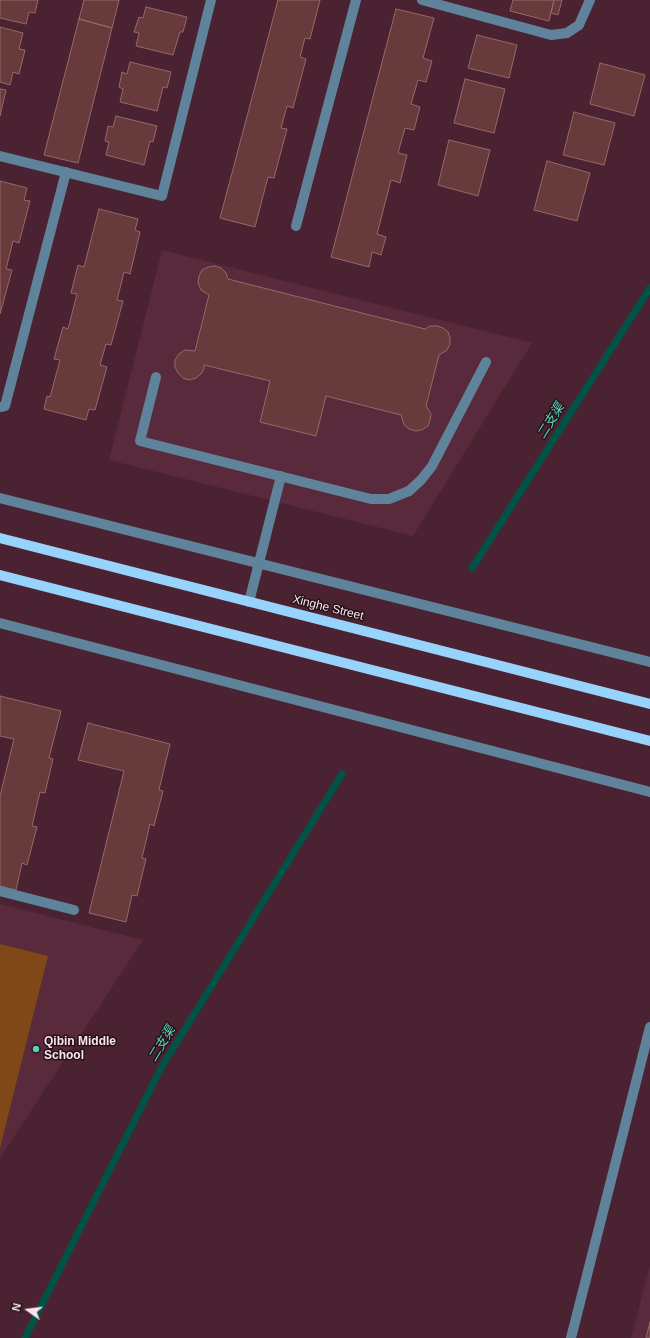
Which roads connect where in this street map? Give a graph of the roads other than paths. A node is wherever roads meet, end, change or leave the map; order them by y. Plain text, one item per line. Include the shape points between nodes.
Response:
1 (211, 0) edge
2 (356, 0) edge
3 (422, 0) edge
4 (590, 0) edge
5 (0, 156) edge
6 (66, 172) junction
7 (296, 226) dead end
8 (486, 362) dead end
9 (156, 377) dead end
10 (0, 407) edge
11 (281, 476) junction
12 (0, 498) edge
13 (0, 538) edge
14 (259, 563) junction
15 (0, 575) edge
16 (249, 602) junction
17 (0, 623) edge
18 (650, 662) edge
19 (650, 704) edge
20 (650, 741) edge
21 (650, 792) edge
22 (0, 891) edge
23 (74, 910) dead end
24 (650, 1027) edge
25 (571, 1338) edge

1 - 6 street via 162,196
2 - 7 street
3 - 4 street via 550,35 568,33 579,25
5 - 6 street
6 - 10 street via 5,406
8 - 11 street via 432,466 409,491 389,499 372,499
9 - 11 street via 140,441
11 - 14 street
12 - 14 street
13 - 16 main road, Xinghe Street
14 - 16 street
14 - 18 street
15 - 20 main road
16 - 19 main road, Xinghe Street
17 - 21 street
22 - 23 street
24 - 25 street

